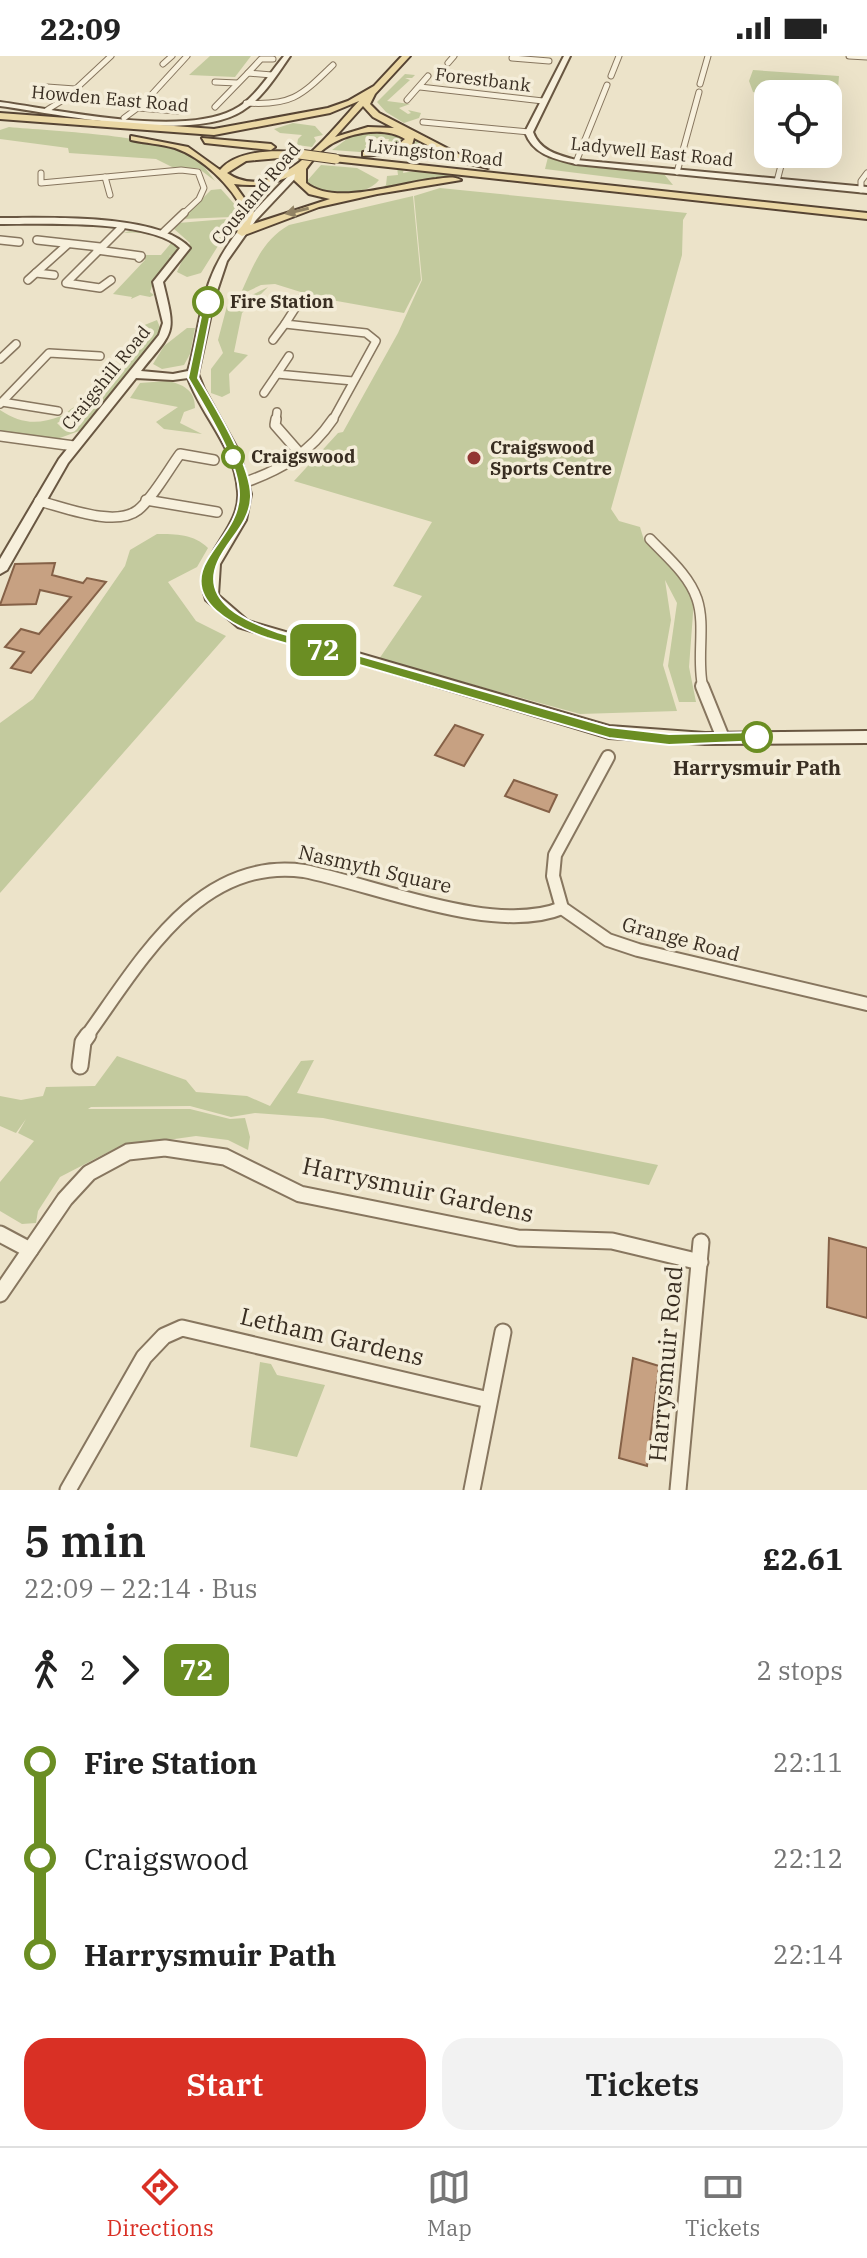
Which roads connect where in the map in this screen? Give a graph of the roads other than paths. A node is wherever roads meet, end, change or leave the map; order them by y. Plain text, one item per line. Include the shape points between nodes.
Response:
1 (111, 56) edge
2 (172, 56) edge
3 (187, 56) edge
4 (287, 56) edge
5 (406, 56) edge
6 (454, 56) edge
7 (567, 56) edge
8 (619, 56) edge
9 (708, 56) edge
10 (849, 56) edge
11 (867, 57) edge
12 (273, 59) dead end
13 (511, 59) edge
14 (549, 61) dead end
15 (448, 63) dead end
16 (163, 64) dead end
17 (333, 65) dead end
18 (248, 73) junction
19 (272, 75) junction
20 (428, 76) dead end
21 (611, 76) dead end
22 (56, 79) dead end
23 (215, 82) dead end
24 (237, 83) junction
25 (700, 84) dead end
26 (607, 85) dead end
27 (47, 87) junction
28 (420, 87) junction
29 (373, 88) junction
30 (75, 89) junction
31 (138, 91) dead end
32 (700, 93) dead end
33 (39, 94) dead end
34 (66, 98) junction
35 (90, 99) dead end
36 (120, 99) dead end
37 (129, 100) junction
38 (407, 100) dead end
39 (146, 101) junction
40 (543, 101) junction
41 (246, 103) junction
42 (0, 104) edge
43 (220, 104) dead end
44 (139, 108) junction
45 (47, 110) junction
46 (171, 111) dead end
47 (0, 118) edge
48 (124, 118) junction
49 (31, 120) junction
50 (426, 123) dead end
51 (529, 132) junction
52 (114, 135) junction
53 (320, 146) junction
54 (297, 152) junction
55 (341, 157) junction
56 (576, 162) junction
57 (301, 168) junction
58 (780, 168) edge
59 (677, 172) junction
60 (41, 173) dead end
61 (867, 173) edge
62 (105, 177) junction
63 (594, 181) junction
64 (777, 181) junction
65 (606, 188) junction
66 (864, 190) edge
67 (110, 195) dead end
68 (864, 212) edge
69 (0, 221) edge
70 (121, 228) junction
71 (163, 233) junction
72 (242, 233) junction
73 (0, 240) edge
74 (37, 240) dead end
75 (19, 242) dead end
76 (68, 244) junction
77 (99, 249) junction
78 (139, 258) dead end
79 (36, 273) junction
80 (54, 275) dead end
81 (90, 278) dead end
82 (28, 280) dead end
83 (111, 280) dead end
84 (81, 286) junction
85 (301, 299) dead end
86 (285, 324) junction
87 (273, 340) dead end
88 (16, 344) dead end
89 (100, 356) dead end
90 (289, 356) dead end
91 (0, 359) edge
92 (133, 374) junction
93 (193, 374) junction
94 (277, 374) junction
95 (353, 381) junction
96 (264, 393) dead end
97 (1, 403) edge
98 (58, 411) dead end
99 (277, 412) dead end
100 (0, 436) edge
101 (74, 446) junction
102 (167, 452) dead end
103 (180, 454) junction
104 (303, 457) junction
105 (214, 460) dead end
106 (243, 483) junction
107 (146, 500) junction
108 (39, 501) junction
109 (217, 512) dead end
110 (650, 539) dead end
111 (0, 570) edge
112 (867, 737) edge
113 (723, 738) junction
114 (608, 757) dead end
115 (562, 908) junction
116 (867, 1004) edge
117 (80, 1066) dead end
118 (0, 1234) edge
119 (701, 1242) dead end
120 (30, 1250) junction
121 (700, 1262) junction
122 (0, 1294) edge
123 (503, 1332) dead end
124 (489, 1400) junction
125 (68, 1490) edge
126 (472, 1490) edge
127 (678, 1490) edge

1 - 30 street
2 - 16 street
3 - 39 street
4 - 19 street, Howden East Road
5 - 29 main road, Cousland Road
6 - 15 street
7 - 40 street
8 - 21 street
9 - 25 street
10 - 11 street
12 - 18 street via 261,59
13 - 14 street
17 - 41 street via 291,103
18 - 19 street
18 - 24 street
19 - 41 street, Howden East Road
20 - 28 street, Forestbank
22 - 27 street
23 - 24 street
24 - 43 street
26 - 56 street
27 - 30 street
27 - 33 street
28 - 38 street, Forestbank
28 - 40 street, Forestbank
29 - 49 main road via 341,107 225,131
29 - 53 main road, Cousland Road
29 - 63 main road via 366,104 376,115 461,159
30 - 34 street
31 - 37 street
32 - 59 street
34 - 35 street
34 - 45 street
36 - 37 street
37 - 39 street
39 - 44 street
40 - 51 street
41 - 48 street, Howden East Road via 230,115 197,123
42 - 45 street, Howden East Road
44 - 46 street
44 - 48 street
45 - 48 street, Howden East Road
47 - 49 main road, Livingston Road
47 - 52 main road, Livingston Road
49 - 54 main road, Livingston Road
50 - 51 street
51 - 56 street, Ladywell East Road via 539,148
52 - 54 main road, Livingston Road
52 - 72 main road via 179,148 199,158 244,200 249,212
53 - 54 main road via 327,131 321,126 290,121 266,131 269,140
53 - 55 main road via 373,130 397,131 410,141 389,152
53 - 57 main road, Cousland Road
54 - 55 main road, Livingston Road, bridge
54 - 57 main road via 247,158 222,173 233,181 255,184
55 - 57 main road via 376,171 385,181 367,192 320,194 300,184
55 - 63 main road, Livingston Road
55 - 65 main road, Livingston Road
56 - 59 street, Ladywell East Road
57 - 72 street, Cousland Road
58 - 64 street
59 - 64 street, Ladywell East Road
60 - 62 street via 41,183 91,174
61 - 66 street via 861,181
62 - 67 street
62 - 71 street via 198,172 204,188 199,199
63 - 68 main road, Livingston Road
64 - 66 street, Ladywell East Road
65 - 68 main road, Livingston Road
65 -> 72 main road via 434,181 286,213
69 - 70 street
70 - 71 street
70 - 77 street
71 - 92 street, Craigshill Road via 181,239 185,248 158,282 168,329
72 - 93 street, Cousland Road via 216,275
73 - 75 street
74 - 76 street
76 - 77 street
76 - 79 street
77 - 78 street
77 - 84 street via 67,281
79 - 80 street
79 - 82 street
81 - 84 street
83 - 84 street via 100,288
85 - 86 street
86 - 87 street
86 - 95 street via 372,336 376,341
88 - 91 street
89 - 97 street via 49,353
90 - 94 street
92 - 93 street
92 - 101 street, Craigshill Road
93 - 106 street
94 - 95 street
94 - 96 street
95 - 104 street via 326,431
97 - 98 street
99 - 104 street via 275,425
100 - 101 street
101 - 108 street, Craigshill Road
102 - 103 street
103 - 105 street
103 - 107 street
104 - 106 street
106 - 113 street via 244,510 211,563 208,578 211,597 243,624 609,732
107 - 108 street via 121,517
107 - 109 street
108 - 111 street, Craigshill Road
110 - 113 street via 688,580 698,600 701,682
112 - 113 street
114 - 115 street via 555,855 553,876
115 - 116 street, Grange Road via 582,926 638,950
115 - 117 street, Nasmyth Square via 543,918 517,919 311,873 278,868 244,874 204,893 171,922 83,1042
118 - 120 street
119 - 121 street, Harrysmuir Road
120 - 121 street, Harrysmuir Gardens via 89,1173 128,1152 165,1148 225,1157 300,1194 518,1238 621,1242
120 - 122 street, Harrysmuir Gardens
121 - 127 street, Harrysmuir Road
123 - 124 street
124 - 125 street, Letham Gardens via 182,1328 164,1336 144,1357
124 - 126 street

